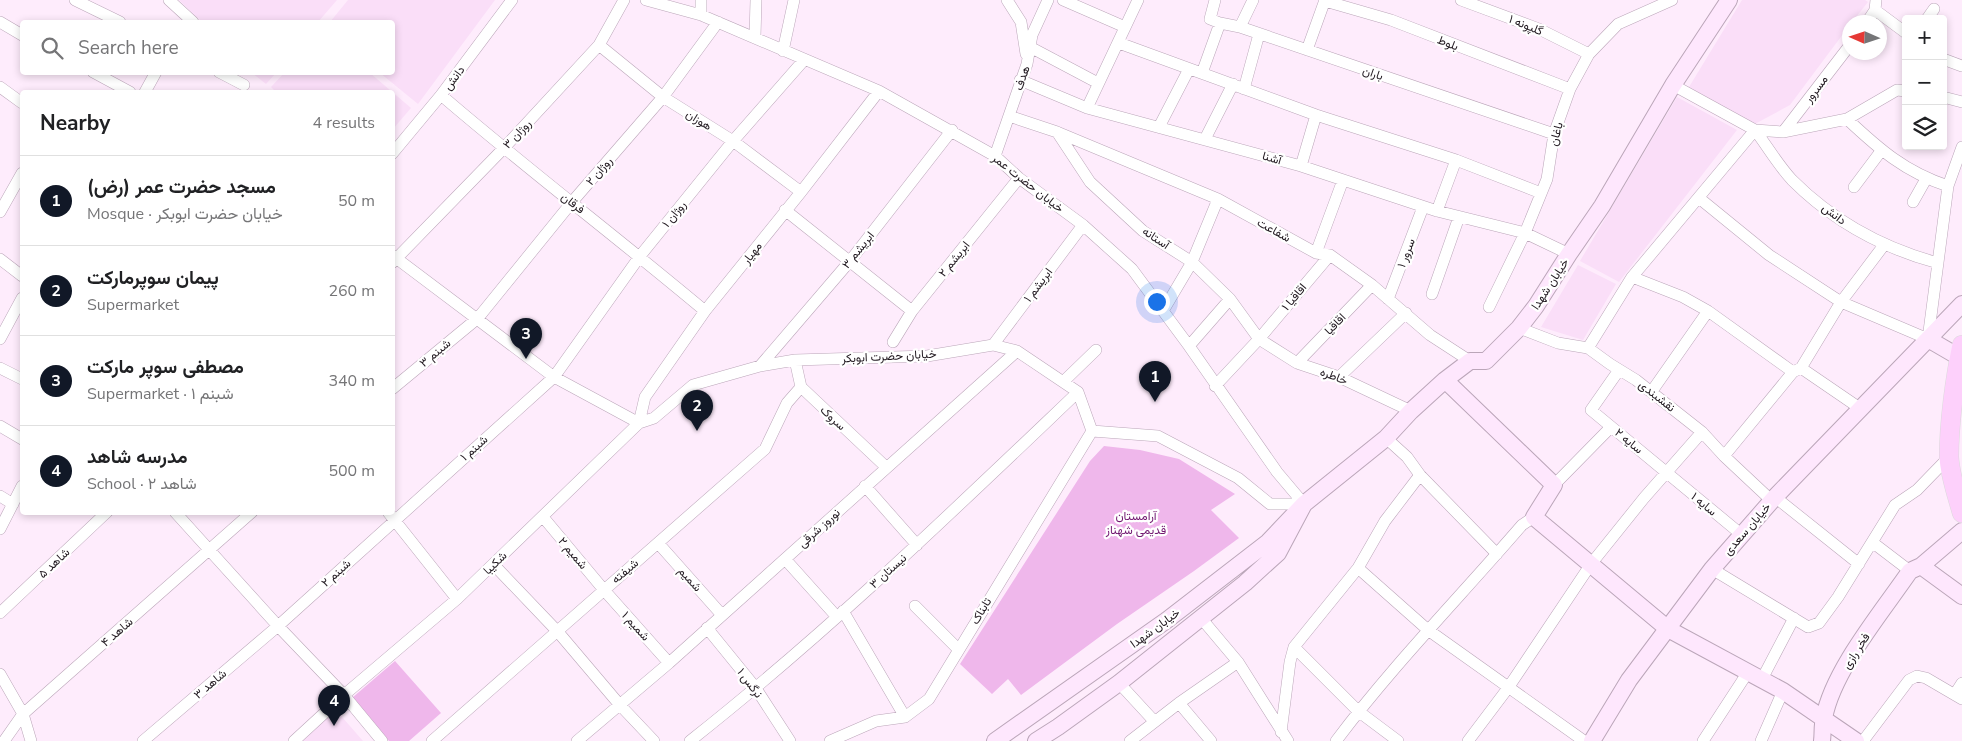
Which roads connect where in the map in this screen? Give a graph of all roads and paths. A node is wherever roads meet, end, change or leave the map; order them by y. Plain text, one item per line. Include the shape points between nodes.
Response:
1 (76, 0) edge
2 (169, 0) edge
3 (512, 0) edge
4 (624, 0) edge
5 (646, 0) edge
6 (701, 0) edge
7 (756, 0) edge
8 (794, 0) edge
9 (1007, 0) edge
10 (1048, 0) edge
11 (1063, 0) edge
12 (1138, 0) edge
13 (1215, 0) edge
14 (1253, 0) edge
15 (1325, 0) edge
16 (1461, 0) edge
17 (1643, 0) edge
18 (1672, 0) edge
19 (1729, 0) edge
20 (1876, 5) edge
21 (1656, 6) junction
22 (701, 15) junction
23 (116, 20) edge
24 (191, 20) edge
25 (0, 22) edge
26 (718, 22) junction
27 (1220, 23) junction
28 (1240, 26) junction
29 (1125, 27) junction
30 (1902, 29) edge
31 (20, 34) edge
32 (1259, 34) junction
33 (754, 37) junction
34 (1119, 43) junction
35 (599, 45) junction
36 (1030, 47) junction
37 (1307, 50) junction
38 (783, 52) junction
39 (1589, 54) junction
40 (1842, 55) edge
41 (804, 60) junction
42 (1947, 60) edge
43 (1027, 64) junction
44 (1962, 66) edge
45 (1189, 69) junction
46 (1202, 73) junction
47 (99, 75) edge
48 (154, 75) edge
49 (223, 75) edge
50 (237, 75) edge
51 (1020, 80) junction
52 (1098, 83) junction
53 (1233, 84) junction
54 (1673, 85) junction
55 (1, 88) edge
56 (1244, 88) junction
57 (1570, 89) junction
58 (126, 90) edge
59 (146, 90) edge
60 (245, 90) edge
61 (879, 91) junction
62 (1902, 91) edge
63 (441, 95) junction
64 (663, 97) junction
65 (1947, 98) edge
66 (20, 101) edge
67 (1962, 102) edge
68 (1087, 108) junction
69 (1316, 115) junction
70 (1009, 116) junction
71 (1847, 119) junction
72 (1159, 127) junction
73 (952, 130) junction
74 (1755, 130) junction
75 (1057, 132) junction
76 (1783, 132) junction
77 (1554, 134) junction
78 (1205, 139) junction
79 (733, 141) junction
80 (1962, 146) edge
81 (503, 148) junction
82 (395, 150) edge
83 (1881, 151) junction
84 (995, 156) junction
85 (1456, 160) junction
86 (1300, 166) junction
87 (20, 177) edge
88 (1019, 178) junction
89 (1926, 179) junction
90 (1343, 180) junction
91 (1948, 186) junction
92 (1854, 187) dead end
93 (801, 192) junction
94 (1540, 193) junction
95 (1699, 198) junction
96 (1218, 199) junction
97 (572, 202) junction
98 (1913, 202) dead end
99 (1423, 207) junction
100 (785, 210) junction
101 (1437, 211) junction
102 (0, 212) edge
103 (1459, 217) junction
104 (1083, 225) junction
105 (1525, 233) junction
106 (1884, 245) junction
107 (1316, 253) junction
108 (1569, 254) junction
109 (1330, 255) junction
110 (640, 256) junction
111 (395, 258) edge
112 (0, 259) edge
113 (395, 260) edge
114 (850, 261) junction
115 (1192, 262) junction
116 (1938, 263) junction
117 (20, 274) edge
118 (1632, 277) junction
119 (1372, 285) junction
120 (1432, 294) dead end
121 (1230, 299) junction
122 (1388, 299) junction
123 (20, 302) edge
124 (1841, 302) junction
125 (1962, 304) edge
126 (1489, 307) dead end
127 (705, 311) junction
128 (912, 311) junction
129 (1163, 311) junction
130 (1708, 311) junction
131 (1406, 313) junction
132 (478, 318) junction
133 (1519, 328) junction
134 (0, 338) edge
135 (1259, 339) junction
136 (1928, 339) junction
137 (893, 342) dead end
138 (994, 345) junction
139 (1189, 346) junction
140 (1588, 348) junction
141 (1017, 350) junction
142 (1096, 350) dead end
143 (1961, 351) edge
144 (795, 360) junction
145 (1470, 361) junction
146 (1298, 363) junction
147 (760, 366) junction
148 (0, 368) edge
149 (1619, 370) junction
150 (1797, 370) junction
151 (554, 377) junction
152 (1339, 377) junction
153 (20, 379) edge
154 (1445, 380) junction
155 (1064, 381) junction
156 (1216, 386) junction
157 (395, 387) edge
158 (801, 387) junction
159 (1652, 391) junction
160 (1078, 392) junction
161 (1861, 408) junction
162 (1411, 411) junction
163 (638, 423) junction
164 (0, 426) edge
165 (1611, 427) junction
166 (1092, 431) junction
167 (1702, 432) junction
168 (20, 438) edge
169 (1386, 438) junction
170 (1724, 456) junction
171 (1950, 465) junction
172 (886, 467) junction
173 (1667, 472) junction
174 (1420, 475) junction
175 (1554, 485) junction
176 (866, 486) junction
177 (20, 490) edge
178 (0, 496) edge
179 (1774, 499) junction
180 (13, 504) junction
181 (1304, 504) junction
182 (395, 513) edge
183 (1962, 513) edge
184 (104, 515) edge
185 (178, 515) edge
186 (249, 515) edge
187 (391, 516) edge
188 (543, 517) junction
189 (1534, 517) junction
190 (0, 529) edge
191 (1962, 531) edge
192 (1742, 535) junction
193 (1872, 542) junction
194 (658, 543) junction
195 (918, 545) junction
196 (210, 551) junction
197 (1497, 554) junction
198 (785, 559) junction
199 (1591, 564) junction
200 (1859, 564) junction
201 (494, 566) junction
202 (1358, 568) junction
203 (1916, 568) junction
204 (1712, 569) junction
205 (604, 590) junction
206 (1962, 596) edge
207 (457, 599) junction
208 (915, 606) dead end
209 (0, 613) edge
210 (840, 614) junction
211 (722, 615) junction
212 (1201, 618) junction
213 (1794, 618) junction
214 (278, 626) junction
215 (707, 628) junction
216 (1668, 628) junction
217 (1428, 630) junction
218 (558, 632) junction
219 (1294, 647) junction
220 (958, 649) junction
221 (1238, 662) junction
222 (669, 663) junction
223 (0, 674) edge
224 (1755, 676) junction
225 (1118, 683) junction
226 (1962, 683) edge
227 (755, 687) junction
228 (1508, 688) junction
229 (1783, 691) junction
230 (344, 695) junction
231 (1958, 696) edge
232 (1179, 703) junction
233 (619, 704) junction
234 (1358, 711) junction
235 (24, 714) junction
236 (905, 717) junction
237 (1824, 718) junction
238 (1154, 721) junction
239 (1285, 736) edge
240 (1039, 740) edge
241 (1132, 740) edge
242 (4, 741) edge
243 (31, 741) edge
244 (143, 741) edge
245 (294, 741) edge
246 (382, 741) edge
247 (432, 741) edge
248 (577, 741) edge
249 (654, 741) edge
250 (690, 741) edge
251 (790, 741) edge
252 (830, 741) edge
253 (995, 741) edge
254 (1211, 741) edge
255 (1336, 741) edge
256 (1398, 741) edge
257 (1468, 741) edge
258 (1584, 741) edge
259 (1592, 741) edge
260 (1703, 741) edge
261 (1761, 741) edge
262 (1822, 741) edge
263 (1856, 741) edge
264 (1863, 741) edge

1 - 23 street
2 - 24 street
3 - 63 street, دانش
4 - 35 street, روژان ۳
5 - 22 street, خیابان حضرت عمر
6 - 22 street
7 - 33 street
8 - 38 street
9 - 43 street via 1021,22
10 - 36 street, هدف
11 - 29 street
12 - 29 street
13 - 27 street via 1210,19
14 - 28 street
15 - 37 street
15 - 57 street, بلوط via 1391,20
16 - 39 street, گلپونه ۱ via 1539,29
17 - 21 street
18 - 21 street, باغان
19 - 54 main road, خیابان شهدا
20 - 30 street
21 - 39 street, باغان via 1618,24
22 - 26 street, خیابان حضرت عمر
25 - 31 street
26 - 33 street, خیابان حضرت عمر
26 - 64 street, روژان ۲
27 - 28 street, باران
27 - 46 street
28 - 32 street, باران
29 - 34 street
32 - 37 street, باران
32 - 56 street
33 - 38 street, خیابان حضرت عمر
34 - 45 street
34 - 52 street
35 - 64 street, هوزان
35 - 81 street, روژان ۳
36 - 43 street, هدف
36 - 52 street
37 - 77 street, باران
38 - 41 street, خیابان حضرت عمر
39 - 57 street, باغان
40 - 76 street, مسرور
41 - 61 street, خیابان حضرت عمر
41 - 79 street, روژان ۱
42 - 44 street
43 - 51 street, هدف
45 - 46 street
45 - 72 street
46 - 53 street
47 - 58 street
48 - 59 street
49 - 60 street
50 - 60 street
51 - 68 street, آشنا
51 - 70 street, هدف
52 - 68 street
53 - 56 street
53 - 78 street
54 - 74 street
54 - 108 main road, خیابان شهدا via 1602,206
55 - 66 street
56 - 69 street
57 - 77 street, باغان
61 - 73 street, خیابان حضرت عمر
61 - 93 street, مهیار
62 - 71 street via 1897,90
63 - 81 street, فرقان
63 - 82 street, دانش
64 - 79 street, هوزان
64 - 97 street, روژان ۲
65 - 67 street
68 - 72 street, آشنا
69 - 85 street
69 - 86 street
70 - 75 street, شفاعت
70 - 84 street, هدف
71 - 76 street
71 - 83 street
72 - 78 street, آشنا
73 - 84 street, خیابان حضرت عمر
73 - 114 street, ابریشم ۳
74 - 76 street
74 - 95 street
74 - 106 street, دانش via 1792,179 1837,218
75 - 96 street, شفاعت
75 - 115 street, آستانه via 1090,182 1143,231
77 - 94 street, باغان via 1547,179
78 - 86 street, آشنا
79 - 93 street, هوزان
79 - 110 street, روژان ۱
80 - 91 street
81 - 97 street, فرقان
81 - 111 street, روژان ۳
83 - 89 street
83 - 92 street
84 - 88 street, خیابان حضرت عمر
85 - 94 street
85 - 101 street
86 - 90 street, آشنا
87 - 102 street
88 - 104 street, خیابان حضرت عمر
88 - 128 street, ابریشم ۲
89 - 91 street
89 - 98 street
90 - 99 street, آشنا
90 - 107 street
91 - 116 street
93 - 100 street, مهیار
94 - 105 street, باغان
95 - 118 street
95 - 124 street via 1769,255
96 - 107 street, شفاعت
96 - 115 street
97 - 110 street, فرقان
97 - 132 street, روژان ۲
99 - 101 street, آشنا
99 - 122 street, سرور ۱
100 - 114 street
100 - 127 street, مهیار
101 - 103 street, آشنا
103 - 105 street, آشنا
103 - 120 street
104 - 129 street, خیابان حضرت عمر via 1132,269
104 - 138 street, ابریشم ۱
105 - 108 street, آشنا
105 - 126 street, باغان
106 - 116 street, دانش
106 - 124 street
107 - 109 street, شفاعت
108 - 133 main road, خیابان شهدا
109 - 119 street, شفاعت
109 - 135 street, اقاقیا ۱
110 - 127 street, فرقان
110 - 151 street, روژان ۱
112 - 117 street
113 - 132 street
114 - 128 street
114 - 147 street, ابریشم ۳
115 - 121 street, آستانه
115 - 129 street
116 - 136 street
118 - 130 street via 1684,297
118 - 140 street
119 - 122 street, شفاعت
119 - 146 street, اقاقیا
121 - 135 street, آستانه
121 - 139 street
122 - 131 street, شفاعت
123 - 134 street
124 - 136 street
124 - 150 street
125 - 136 main road, خیابان سعدی
127 - 163 street, مهیار via 645,396
128 - 137 street, ابریشم ۲
129 - 139 street, خیابان حضرت عمر
130 - 150 street
130 - 159 street
131 - 145 street, شفاعت via 1430,335
131 - 152 street
132 - 151 street
132 - 157 street, شبنم ۳
133 - 140 street, نقشبندی via 1558,343
133 - 145 main road, خیابان شهدا via 1486,361
135 - 146 street, خاطره
135 - 156 street, اقاقیا ۱
136 - 143 main road
136 - 161 main road, خیابان سعدی
138 - 141 street, خیابان حضرت ابوبکر
138 - 144 street, خیابان حضرت ابوبکر via 927,356
139 - 156 street, خیابان حضرت عمر
140 - 149 street, نقشبندی
141 - 155 street, خیابان حضرت ابوبکر
141 - 172 street, نوروز شرقی
142 - 155 street
143 - 171 main road
144 - 147 street, خیابان حضرت ابوبکر
144 - 158 street
145 - 154 main road, خیابان شهدا
146 - 152 street, خاطره
147 - 163 street, خیابان حضرت ابوبکر via 693,385 654,418
148 - 153 street
149 - 159 street, نقشبندی
149 - 165 street, سایه ۲ via 1591,410
150 - 161 street
150 - 170 street
151 - 163 street
151 - 182 street, شبنم ۱
152 - 162 street, خاطره
154 - 162 main road, خیابان شهدا
154 - 175 main road
155 - 160 street, خیابان حضرت ابوبکر
156 - 181 street, خیابان حضرت عمر via 1277,472
158 - 172 street, سروک
158 - 194 street, شیفته via 787,404 765,449
159 - 167 street, نقشبندی
160 - 166 street
160 - 195 street, نیستان ۳
161 - 179 main road, خیابان سعدی
162 - 169 main road, خیابان شهدا
163 - 188 street, شکیبا
164 - 168 street
165 - 173 street, سایه ۲
165 - 175 street
166 - 181 street via 1158,436 1238,478 1270,504
166 - 220 street, تابناک
167 - 170 street, نقشبندی
167 - 173 street
169 - 174 street via 1407,457
169 - 181 main road, خیابان شهدا
170 - 179 street, نقشبندی
171 - 183 main road
171 - 193 street via 1895,505
172 - 176 street, نوروز شرقی
173 - 192 street, سایه ۱
173 - 199 street
174 - 197 street
174 - 202 street via 1385,521
175 - 189 main road
176 - 195 street
176 - 198 street, نوروز شرقی
177 - 180 street
178 - 180 street
179 - 192 main road, خیابان سعدی
179 - 200 street, نقشبندی
180 - 190 street
181 - 212 main road, خیابان شهدا via 1278,553
181 - 253 main road, خیابان شهدا via 1268,542 1167,620
184 - 209 street, شاهد ۵
185 - 196 street
186 - 196 street, شاهد ۴
187 - 207 street
187 - 214 street, شبنم ۲
188 - 201 street, شکیبا
188 - 205 street, شمیم ۲
189 - 197 street via 1522,525
189 - 199 main road
191 - 203 main road, فخر رازی
192 - 204 main road, خیابان سعدی
193 - 200 street
193 - 203 street
194 - 205 street, شیفته
194 - 211 street, شمیم
195 - 210 street, نیستان ۳
196 - 214 street
196 - 235 street, شاهد ۴
197 - 217 street
198 - 210 street
198 - 211 street, نوروز شرقی
199 - 216 main road
199 - 228 street
200 - 213 street via 1819,623 1808,627
201 - 207 street, شکیبا
201 - 218 street
202 - 217 street
202 - 219 street
203 - 206 main road
203 - 237 main road, فخر رازی via 1848,661 1832,692
204 - 213 street
204 - 216 main road, خیابان سعدی
205 - 218 street, شیفته
205 - 222 street, شمیم ۱
207 - 230 street, شکیبا
208 - 220 street
210 - 227 street, نیستان ۳
210 - 236 street
211 - 215 street, نوروز شرقی
212 - 221 street
212 - 225 main road, خیابان شهدا
213 - 224 street
214 - 230 street
214 - 244 street, شاهد ۳
215 - 222 street, نوروز شرقی
215 - 227 street, نرگس ۱
216 - 224 main road
216 - 259 main road, خیابان سعدی via 1629,680
217 - 228 street
217 - 234 street
218 - 233 street
218 - 247 street, شیفته
219 - 234 street
219 - 239 street
220 - 236 street, تابناک via 929,699
221 - 232 street
221 - 239 street
222 - 233 street, نوروز شرقی
223 - 235 street
224 - 229 main road
224 - 260 street
225 - 238 street
225 - 240 main road, خیابان شهدا
226 - 231 street
227 - 250 street, نیستان ۳
227 - 251 street, نرگس ۱
228 - 257 street
228 - 258 street
229 - 237 main road
229 - 261 street
230 - 245 street, شکیبا
230 - 246 street
231 - 264 street via 1917,676 1909,680
232 - 238 street
232 - 254 street
233 - 248 street, نوروز شرقی
233 - 249 street
234 - 255 street
234 - 256 street
235 - 242 street, شاهد ۴
235 - 243 street
236 - 252 street, تابناک via 876,721
237 - 262 main road, فخر رازی
237 - 263 main road
238 - 241 street

